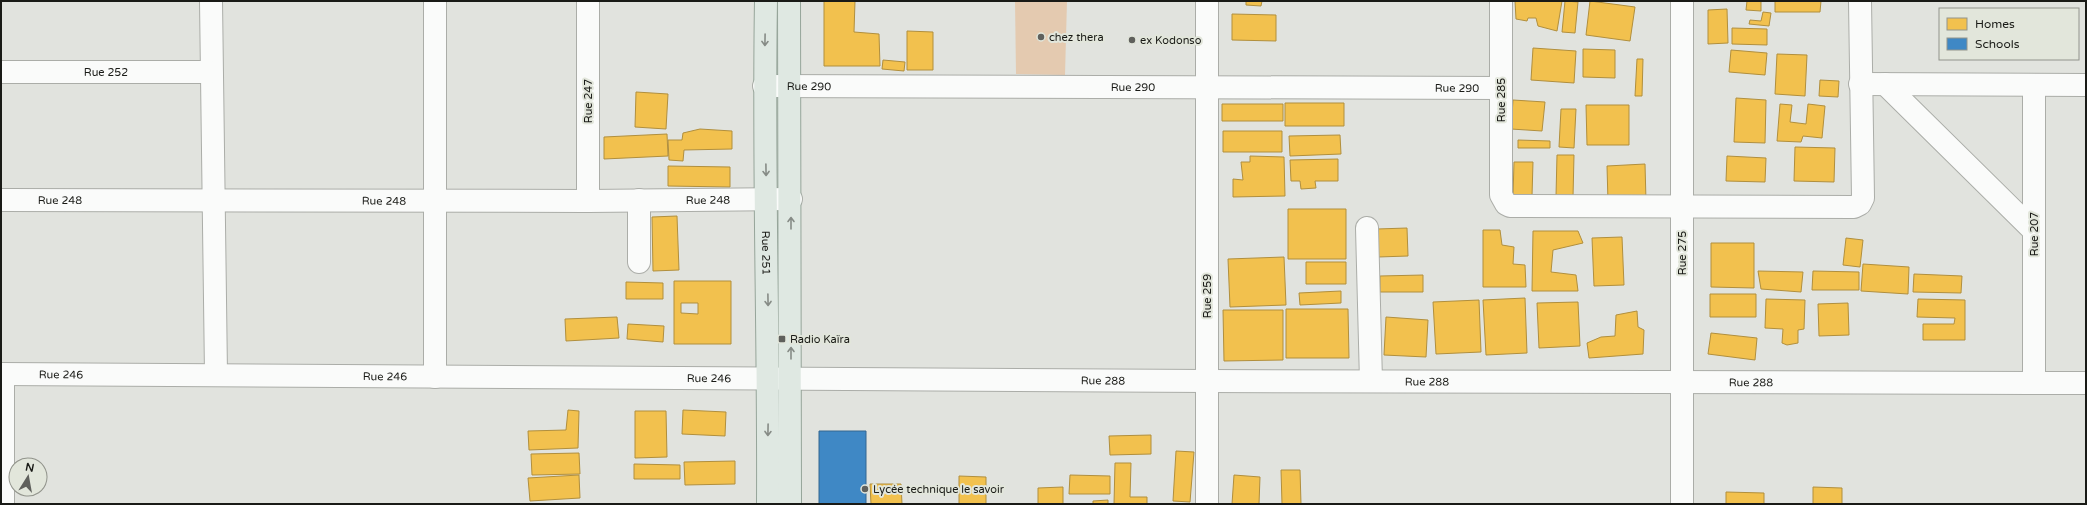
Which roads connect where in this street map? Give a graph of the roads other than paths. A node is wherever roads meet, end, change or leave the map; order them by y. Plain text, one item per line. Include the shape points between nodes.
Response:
1 (211, 1) edge
2 (435, 1) edge
3 (588, 1) edge
4 (766, 1) edge
5 (789, 1) edge
6 (1207, 1) edge
7 (1501, 1) edge
8 (1682, 1) edge
9 (1860, 1) edge
10 (1, 72) edge
11 (211, 72) junction
12 (1860, 84) junction
13 (1885, 84) junction
14 (2034, 85) junction
15 (2086, 85) edge
16 (764, 86) junction
17 (790, 86) junction
18 (1207, 88) junction
19 (1501, 88) junction
20 (767, 198) junction
21 (791, 199) junction
22 (1, 200) edge
23 (214, 200) junction
24 (639, 200) junction
25 (435, 201) junction
26 (588, 201) junction
27 (1682, 207) junction
28 (1367, 228) dead end
29 (2034, 231) junction
30 (639, 262) dead end
31 (2, 374) edge
32 (216, 374) junction
33 (435, 377) junction
34 (769, 378) junction
35 (791, 378) junction
36 (1207, 381) junction
37 (1371, 381) junction
38 (1682, 382) junction
39 (2034, 383) junction
40 (2086, 383) edge
41 (3, 504) edge
42 (768, 504) edge
43 (790, 504) edge
44 (1207, 504) edge
45 (1682, 504) edge

1 - 11 street
2 - 25 street
3 - 26 street, Rue 247
4 -> 16 main road, Rue 251
5 - 17 main road
6 - 18 street, Rue 259
7 - 19 street, Rue 285
8 - 27 street, Rue 275
9 - 12 street
10 - 11 street, Rue 252
11 - 23 street
12 - 13 street
12 - 27 street via 1863,198 1860,204 1854,207
13 - 14 street
13 - 29 street
14 - 15 street
14 - 29 street, Rue 207
16 - 17 street, Rue 290
16 -> 20 main road, Rue 251
17 - 18 street, Rue 290
17 - 21 main road
18 - 19 street, Rue 290
18 - 36 street, Rue 259
19 - 27 street, Rue 285 via 1502,200 1510,206
20 - 21 street, Rue 248
20 - 24 street, Rue 248
20 -> 34 main road, Rue 251
35 -> 21 main road
22 - 23 street, Rue 248
23 - 25 street, Rue 248
23 - 32 street
24 - 26 street, Rue 248
24 - 30 street
25 - 26 street, Rue 248
25 - 33 street
27 - 38 street, Rue 275
28 - 37 street
29 - 39 street, Rue 207
31 - 32 street, Rue 246
31 - 41 street
32 - 33 street, Rue 246
33 - 34 street, Rue 246
34 - 35 street, Rue 288
34 -> 42 main road, Rue 251
35 - 36 street, Rue 288
35 - 43 main road
36 - 37 street, Rue 288
36 - 44 street, Rue 259
37 - 38 street, Rue 288
38 - 39 street, Rue 288
38 - 45 street, Rue 275
39 - 40 street, Rue 288

